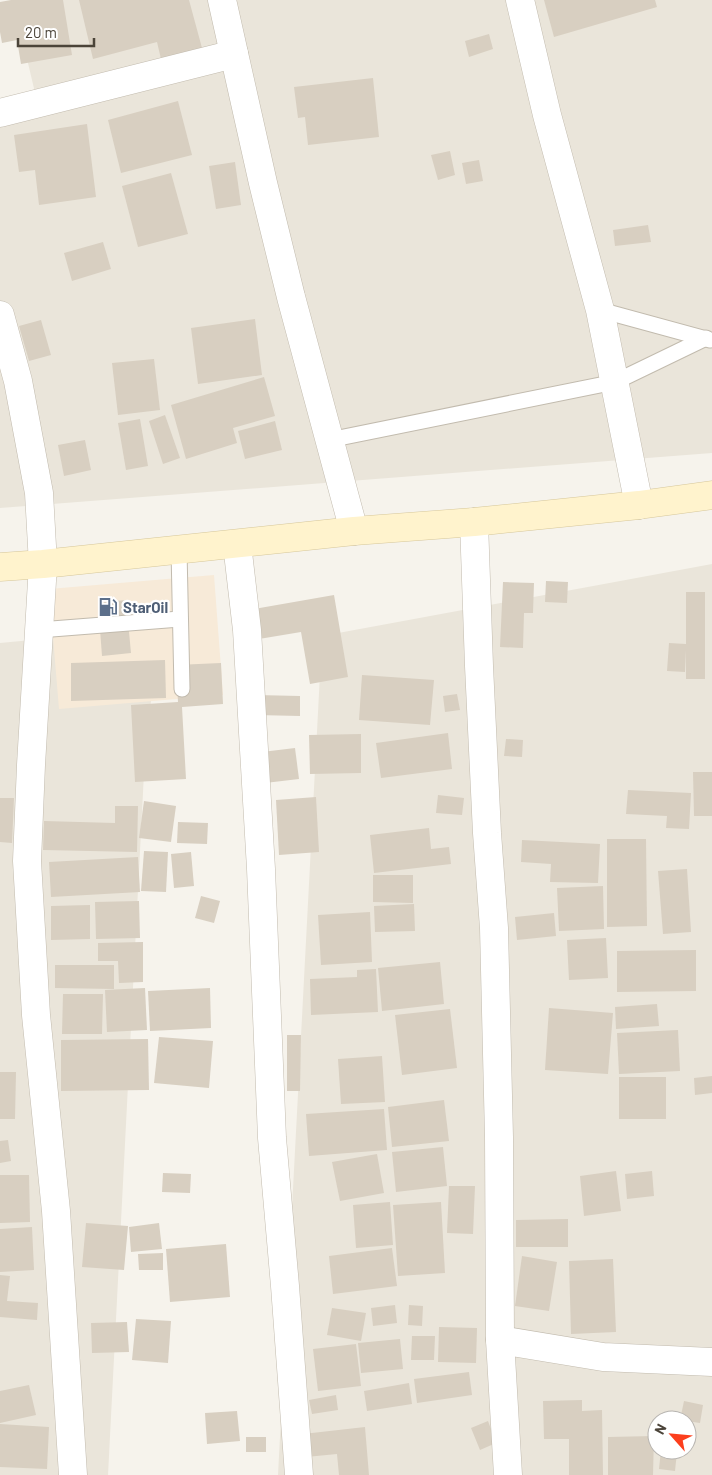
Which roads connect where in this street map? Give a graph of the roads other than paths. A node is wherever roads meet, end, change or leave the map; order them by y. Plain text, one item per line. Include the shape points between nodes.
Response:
1 (222, 0) edge
2 (520, 0) edge
3 (234, 54) junction
4 (0, 113) edge
5 (600, 310) junction
6 (0, 315) edge
7 (709, 340) edge
8 (615, 382) junction
9 (329, 440) junction
10 (712, 495) edge
11 (639, 505) junction
12 (474, 522) junction
13 (354, 531) junction
14 (237, 544) junction
15 (178, 550) junction
16 (43, 564) junction
17 (0, 567) edge
18 (180, 619) junction
19 (39, 630) junction
20 (182, 688) dead end
21 (500, 1340) junction
22 (712, 1362) edge
23 (712, 1366) edge
24 (73, 1475) edge
25 (299, 1475) edge
26 (508, 1475) edge

1 - 3 street
2 - 5 street via 547,115
3 - 4 street
3 - 9 street
5 - 7 lane
5 - 8 street
6 - 16 street via 18,381 38,493
7 - 8 lane
8 - 9 lane
8 - 11 street
9 - 13 street
10 - 11 main road
11 - 12 main road
12 - 13 main road
12 - 21 street via 487,833 495,937
13 - 14 main road
14 - 15 main road
14 - 25 street via 248,640 272,1138
15 - 16 main road
15 - 18 lane
16 - 17 main road
16 - 19 street
18 - 19 lane
18 - 20 lane
19 - 24 street via 28,860 36,1015 56,1211
21 - 22 street via 603,1357
21 - 26 street
22 - 23 street

